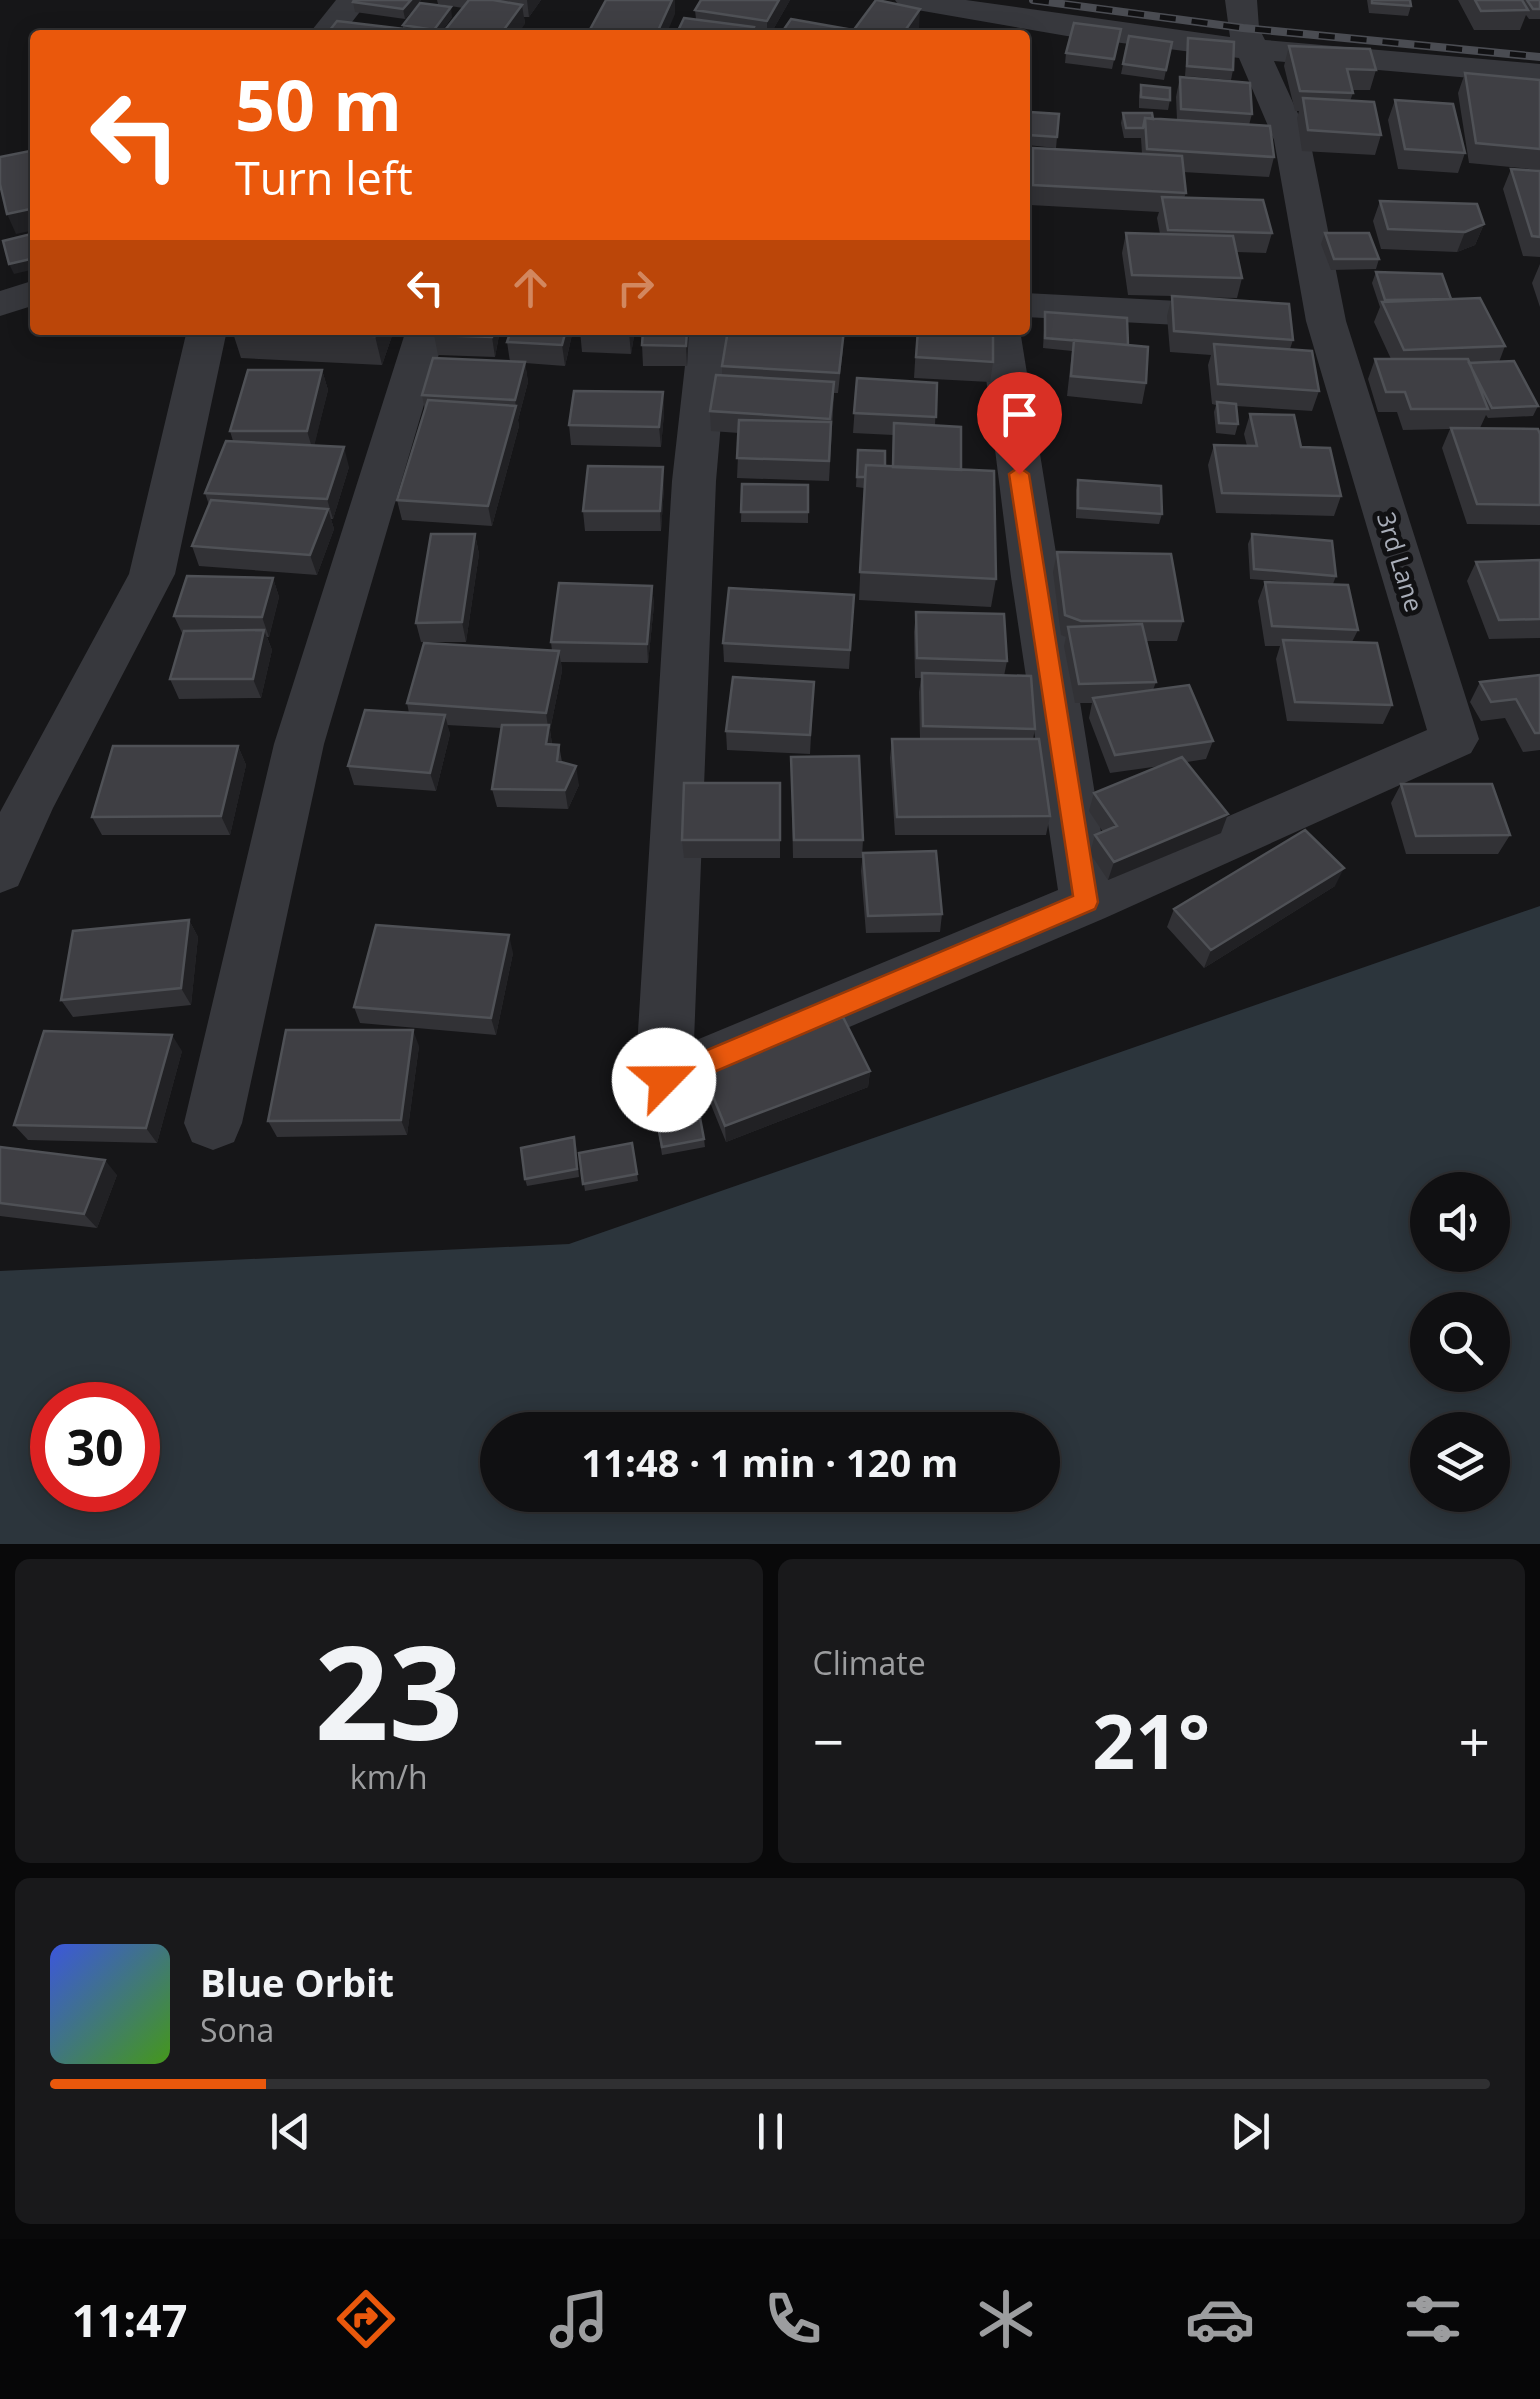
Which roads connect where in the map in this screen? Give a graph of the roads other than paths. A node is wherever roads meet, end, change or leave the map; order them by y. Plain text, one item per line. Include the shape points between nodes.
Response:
1 (352, 0) edge
2 (911, 0) edge
3 (1241, 0) edge
4 (329, 30) edge
5 (1252, 48) junction
6 (1540, 74) edge
7 (30, 294) edge
8 (0, 304) edge
9 (1030, 304) edge
10 (1295, 320) junction
11 (206, 335) edge
12 (424, 335) edge
13 (709, 335) edge
14 (1001, 335) edge
15 (0, 871) edge
16 (1086, 902) junction
17 (212, 1123) dead end

1 - 4 street
2 - 5 street
3 - 5 street, 3rd Lane
5 - 6 street
5 - 10 street, 3rd Lane via 1292,140
7 - 8 street
9 - 10 street
10 - 16 street, 3rd Lane via 1454,739
11 - 15 street via 152,574
12 - 17 street via 299,744
13 - 16 street via 694,482 664,1080
14 - 16 street

